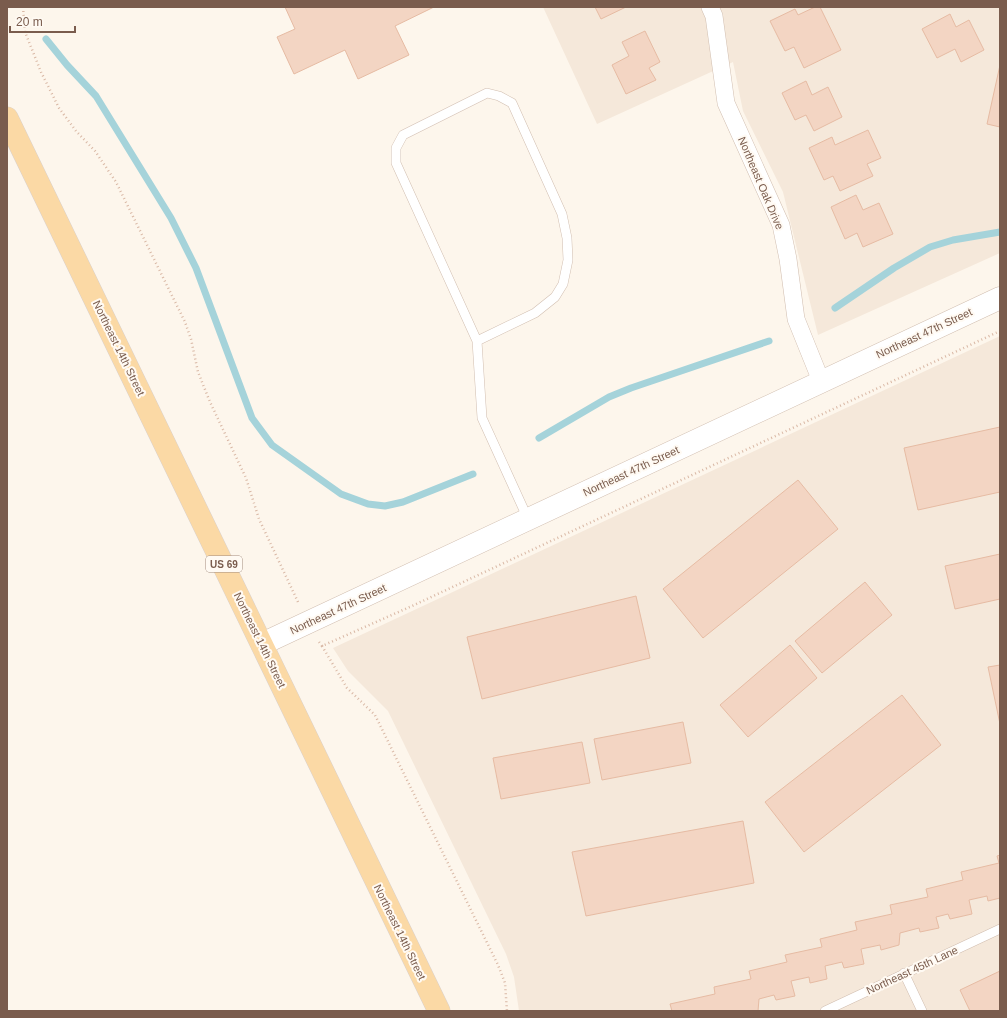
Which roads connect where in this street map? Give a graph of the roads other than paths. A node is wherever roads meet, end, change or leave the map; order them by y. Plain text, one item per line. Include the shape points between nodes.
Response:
1 (710, 7) edge
2 (7, 118) edge
3 (1000, 298) edge
4 (477, 341) junction
5 (821, 381) junction
6 (528, 519) junction
7 (262, 644) junction
8 (1000, 929) edge
9 (904, 973) junction
10 (438, 1011) edge
11 (825, 1011) edge
12 (922, 1011) edge

1 - 5 street, Northeast Oak Drive via 714,16 726,103 781,225 796,319
2 - 7 main road, Northeast 14th Street / US 69
3 - 5 street, Northeast 47th Street
4 - 4 lane via 396,163 396,148 403,134 487,93 512,103 562,214 568,238 568,260 563,284 555,297 534,313
4 - 6 lane via 482,418
5 - 6 street, Northeast 47th Street
6 - 7 street, Northeast 47th Street
7 - 10 main road, Northeast 14th Street / US 69
8 - 9 lane, Northeast 45th Lane
9 - 11 lane, Northeast 45th Lane
9 - 12 lane

